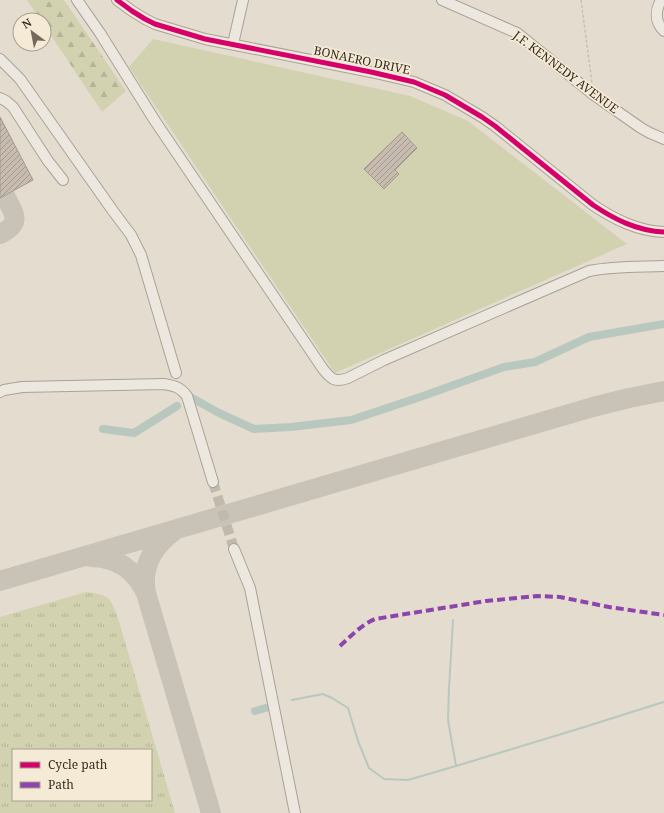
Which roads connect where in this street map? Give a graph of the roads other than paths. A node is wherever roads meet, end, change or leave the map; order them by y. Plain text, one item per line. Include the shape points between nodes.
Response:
1 (77, 0) edge
2 (117, 0) edge
3 (243, 0) edge
4 (442, 0) edge
5 (661, 0) edge
6 (664, 31) edge
7 (233, 44) junction
8 (0, 59) edge
9 (0, 98) edge
10 (664, 139) edge
11 (63, 180) dead end
12 (664, 232) edge
13 (664, 266) edge
14 (176, 372) dead end
15 (0, 392) edge
16 (213, 482) tunnel mouth
17 (234, 549) tunnel mouth
18 (295, 813) edge

1 - 13 street via 177,154 323,369 332,378 348,378 589,271
2 - 7 street, BONAERO DRIVE via 155,24 205,39
3 - 7 street
4 - 10 street, J.F. KENNEDY AVENUE via 517,33 594,95 650,134
5 - 6 street via 656,18
7 - 12 street, BONAERO DRIVE via 414,82 445,95 488,121 610,216 642,229
8 - 14 street via 20,79 131,235 141,255
9 - 11 street via 13,107
15 - 16 street via 22,387 157,384 176,386 186,396
17 - 18 street via 250,588

